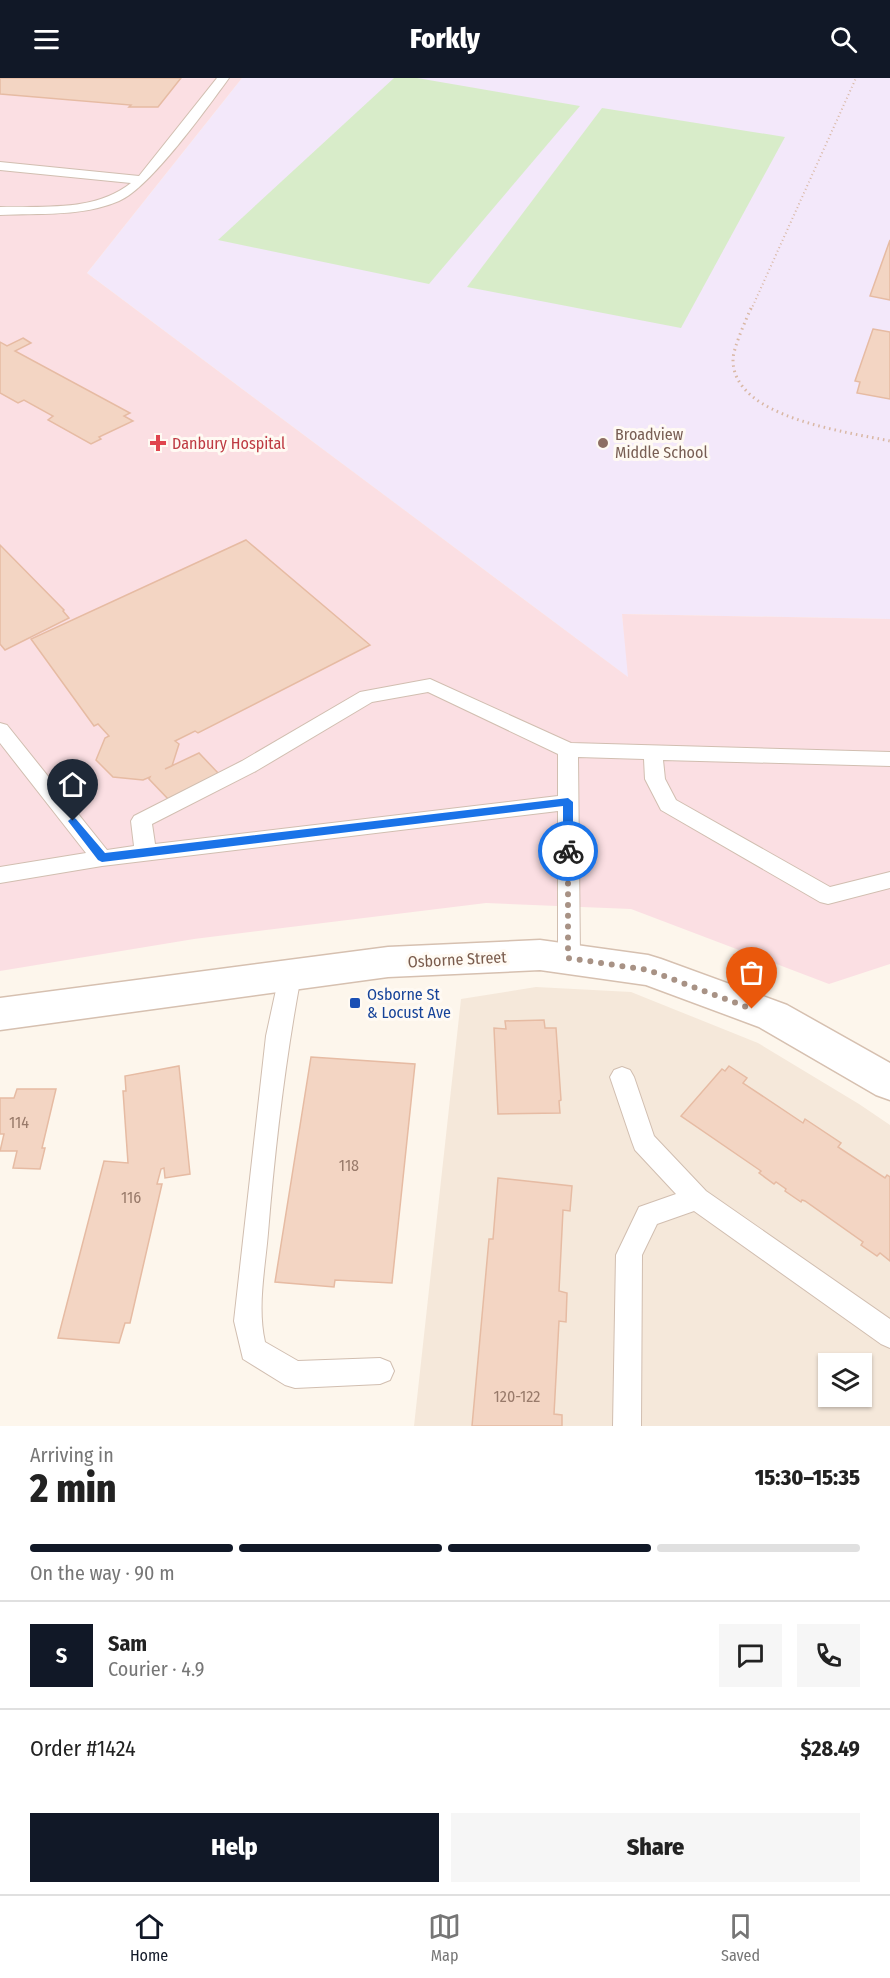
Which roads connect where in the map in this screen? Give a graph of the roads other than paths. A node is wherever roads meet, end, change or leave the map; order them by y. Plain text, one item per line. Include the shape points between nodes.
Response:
1 (223, 78) edge
2 (0, 166) edge
3 (142, 180) junction
4 (0, 211) edge
5 (0, 730) edge
6 (568, 750) junction
7 (653, 752) junction
8 (890, 759) edge
9 (568, 802) junction
10 (146, 854) junction
11 (102, 858) junction
12 (0, 875) edge
13 (890, 880) edge
14 (568, 958) junction
15 (290, 976) junction
16 (0, 1014) edge
17 (622, 1077) dead end
18 (890, 1083) edge
19 (697, 1199) junction
20 (890, 1335) edge
21 (380, 1371) dead end
22 (627, 1426) edge

1 - 3 lane
2 - 3 lane
3 - 4 lane via 112,200 91,206
5 - 11 lane
6 - 7 lane
6 - 9 lane
6 - 10 lane via 430,685 367,697 249,766 141,821
7 - 8 lane
7 - 13 lane via 655,779 668,805 828,896
9 - 10 lane
9 - 14 lane
10 - 11 lane
11 - 12 lane
14 - 15 main road, Osborne Street via 540,955 388,962
14 - 18 main road, Osborne Street via 648,970 773,1017
15 - 16 main road, Osborne Street
15 - 21 lane via 278,1036 257,1213 247,1322 253,1350 295,1375
17 - 19 lane via 644,1142
19 - 20 lane
19 - 22 lane via 648,1215 629,1255

